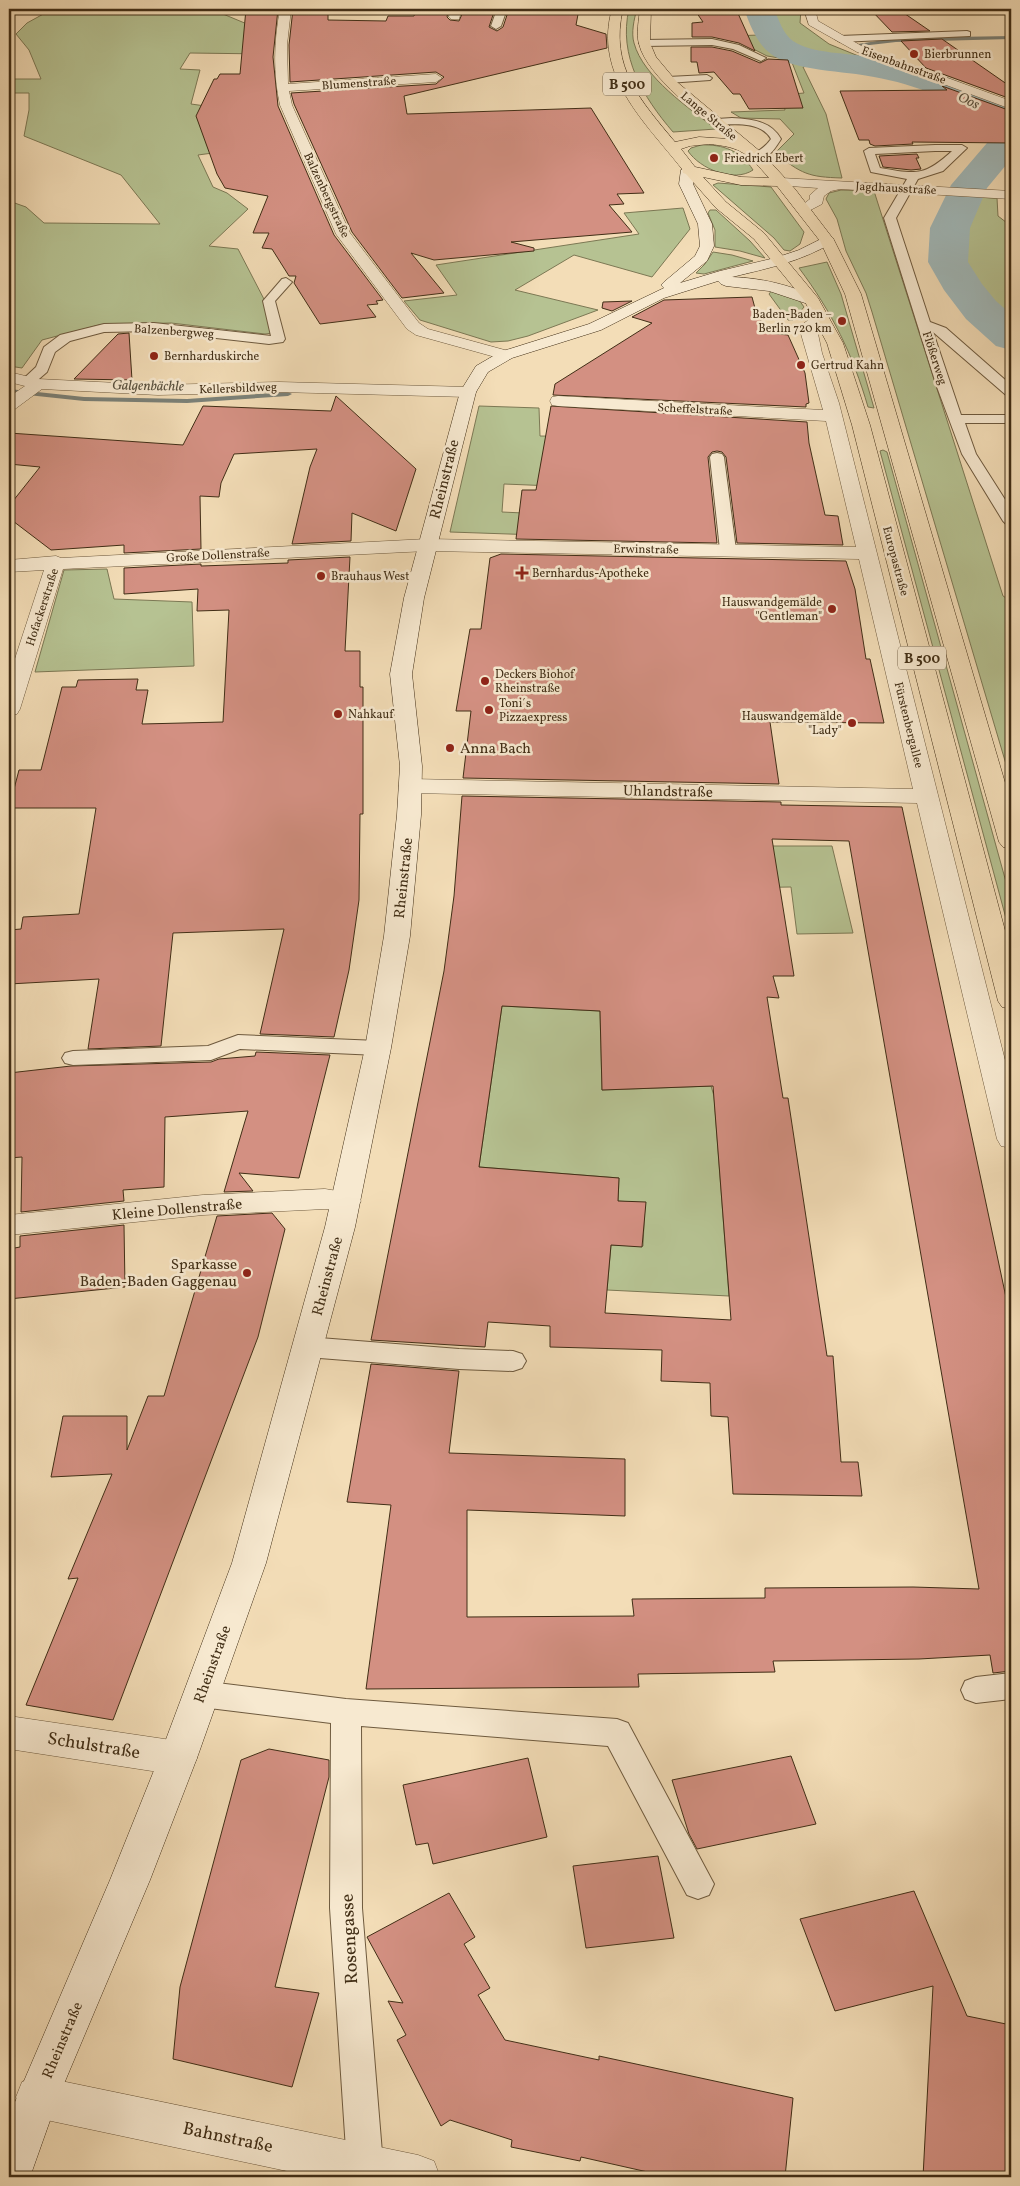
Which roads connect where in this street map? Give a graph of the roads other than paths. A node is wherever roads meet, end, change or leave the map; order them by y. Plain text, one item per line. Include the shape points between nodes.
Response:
1 (285, 9) edge
2 (502, 9) edge
3 (617, 9) edge
4 (645, 9) edge
5 (810, 9) edge
6 (496, 26) dead end
7 (967, 34) dead end
8 (840, 39) junction
9 (644, 44) junction
10 (761, 58) dead end
11 (436, 78) dead end
12 (707, 78) dead end
13 (668, 80) junction
14 (281, 88) junction
15 (1011, 105) edge
16 (717, 122) junction
17 (672, 148) junction
18 (753, 153) junction
19 (768, 168) junction
20 (688, 170) junction
21 (722, 178) junction
22 (781, 182) junction
23 (910, 183) junction
24 (842, 185) junction
25 (1011, 195) edge
26 (803, 210) junction
27 (827, 240) junction
28 (780, 261) junction
29 (702, 281) junction
30 (286, 282) dead end
31 (659, 295) junction
32 (811, 300) junction
33 (821, 318) junction
34 (924, 324) junction
35 (506, 355) junction
36 (9, 377) edge
37 (25, 391) edge
38 (468, 392) junction
39 (1011, 392) edge
40 (558, 401) dead end
41 (833, 416) junction
42 (1011, 419) edge
43 (956, 420) junction
44 (717, 457) dead end
45 (1011, 521) edge
46 (427, 544) junction
47 (728, 550) junction
48 (866, 553) junction
49 (56, 562) junction
50 (9, 566) edge
51 (9, 709) edge
52 (410, 786) junction
53 (926, 796) junction
54 (1011, 842) edge
55 (1011, 1001) edge
56 (378, 1048) junction
57 (73, 1058) dead end
58 (1011, 1139) edge
59 (346, 1201) junction
60 (9, 1225) edge
61 (307, 1348) junction
62 (513, 1361) dead end
63 (1011, 1686) edge
64 (976, 1690) dead end
65 (201, 1694) junction
66 (346, 1712) junction
67 (9, 1732) edge
68 (178, 1758) junction
69 (698, 1884) dead end
70 (37, 2097) junction
71 (365, 2165) junction
72 (9, 2175) edge
73 (418, 2177) edge

1 - 14 street, Balzenbergstraße via 281,32
2 - 6 lane
3 - 17 main road, B 500 via 613,39 618,67 637,102
4 - 9 main road
5 - 8 street, Eisenbahnstraße via 813,22
7 - 8 lane
8 - 15 street, Eisenbahnstraße via 861,50
9 - 10 lane via 712,42 736,47
9 - 13 main road, Lange Straße / B 500 via 650,58
11 - 14 street, Blumenstraße
12 - 13 lane
13 - 16 main road, Lange Straße / B 500
14 - 35 street, Balzenbergstraße via 343,234 413,326 422,332
16 - 18 main road, Lange Straße / B 500
16 - 18 lane via 741,122 769,129 776,138 767,152
17 - 18 main road via 710,140 734,144
17 - 20 main road, B 500
18 - 19 main road, Lange Straße / B 500
19 - 21 main road via 748,176
19 - 22 main road, Lange Straße / B 500
20 - 21 main road
20 - 28 main road, Europastraße / B 500 via 723,206 760,237
20 - 31 street via 686,184 705,224 707,246 702,258
21 - 22 main road via 758,183
22 - 24 street, Jagdhausstraße
22 - 26 main road, Lange Straße / B 500
23 - 23 lane via 939,169 962,148 869,151 875,170
23 - 24 street, Jagdhausstraße
23 - 25 street, Jagdhausstraße via 928,189
23 - 34 lane, Flößerweg via 890,218
24 - 26 street via 820,192 817,201
26 - 27 main road, Lange Straße / B 500
27 - 28 street
27 - 54 main road, B 500 via 853,294 864,328
28 - 29 street
28 - 32 main road, Europastraße / B 500
29 - 31 street
29 - 32 street via 764,284
30 - 37 lane, Balzenbergweg via 269,302 278,338 269,340 154,327 104,328 65,338 49,350 42,369
31 - 35 street via 595,327
32 - 33 main road, Europastraße / B 500
33 - 41 street, Fürstenbergallee via 809,328 808,337
33 - 55 main road, Europastraße / B 500 via 844,370 861,425
34 - 39 lane via 941,331
34 - 43 lane, Flößerweg
35 - 38 street, Rheinstraße via 482,369
36 - 37 street, Kellersbildweg
37 - 38 street, Kellersbildweg via 279,386
38 - 46 street, Rheinstraße
40 - 41 street, Scheffelstraße
41 - 48 street, Fürstenbergallee
42 - 43 lane
43 - 45 lane, Flößerweg via 969,454
44 - 47 lane
46 - 47 street, Erwinstraße
46 - 49 street, Große Dollenstraße
46 - 52 street, Rheinstraße via 401,674 411,766
47 - 48 street, Erwinstraße
48 - 53 street, Fürstenbergallee
49 - 50 street, Große Dollenstraße
49 - 51 street, Hofackerstraße
52 - 53 street, Uhlandstraße
52 - 56 street, Rheinstraße via 397,936
53 - 58 street, Fürstenbergallee
56 - 57 lane via 238,1042 211,1053
56 - 59 street, Rheinstraße
59 - 60 street, Kleine Dollenstraße via 325,1199 203,1205
59 - 61 street, Rheinstraße
61 - 62 lane
61 - 65 street, Rheinstraße via 249,1563
63 - 64 lane
65 - 66 lane
65 - 68 street, Rheinstraße
66 - 69 lane via 617,1733
66 - 71 lane, Rosengasse via 346,1908
67 - 68 street, Schulstraße
68 - 70 street, Rheinstraße via 130,1880
70 - 71 street, Bahnstraße
70 - 72 street, Rheinstraße
71 - 73 street, Bahnstraße

